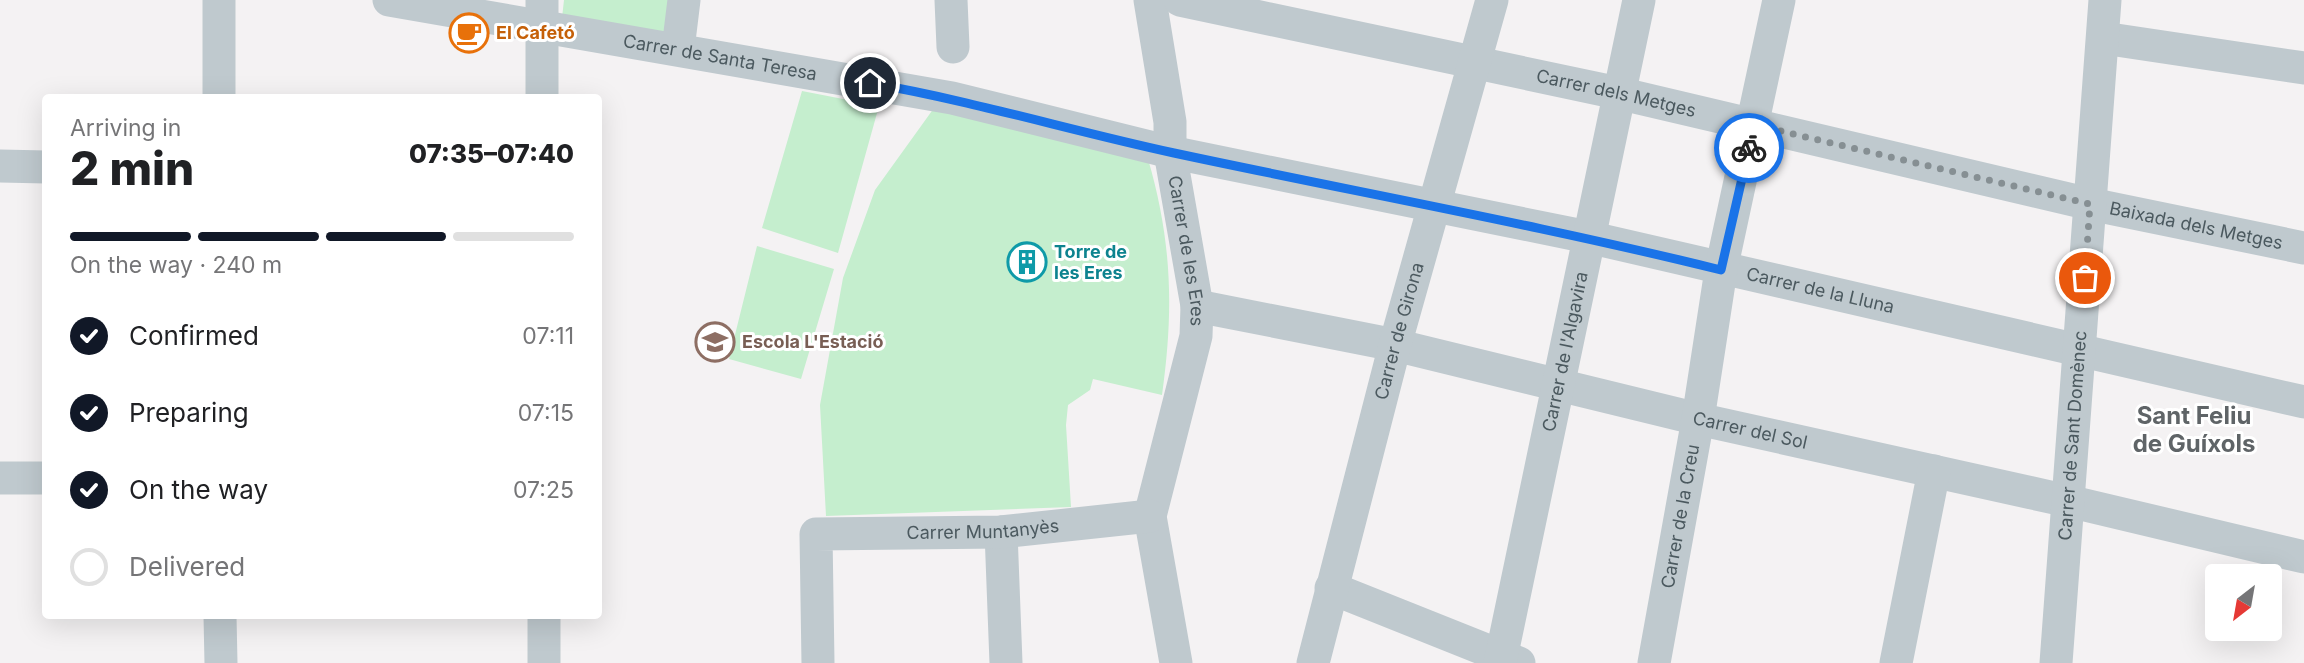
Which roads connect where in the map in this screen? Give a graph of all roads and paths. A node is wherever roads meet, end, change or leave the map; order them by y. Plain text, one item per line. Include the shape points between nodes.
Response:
1 (219, 0) edge
2 (389, 0) edge
3 (684, 0) edge
4 (951, 0) edge
5 (1150, 0) edge
6 (1180, 0) edge
7 (1492, 0) edge
8 (1639, 0) edge
9 (1779, 0) edge
10 (2105, 0) edge
11 (541, 13) edge
12 (2103, 38) junction
13 (953, 47) dead end
14 (678, 49) junction
15 (1475, 63) junction
16 (2304, 68) edge
17 (1618, 93) junction
18 (219, 94) edge
19 (542, 94) edge
20 (1755, 125) junction
21 (1170, 152) junction
22 (0, 166) edge
23 (42, 167) edge
24 (2090, 204) junction
25 (1433, 206) junction
26 (1587, 237) junction
27 (2304, 248) edge
28 (1721, 270) junction
29 (1197, 306) junction
30 (1395, 345) junction
31 (2079, 351) junction
32 (1556, 383) junction
33 (2304, 402) edge
34 (1698, 419) junction
35 (1934, 471) junction
36 (0, 478) edge
37 (42, 478) edge
38 (2068, 500) junction
39 (1150, 516) junction
40 (1001, 531) junction
41 (2304, 557) edge
42 (1331, 588) junction
43 (220, 619) edge
44 (544, 619) edge
45 (1506, 661) edge
46 (220, 663) edge
47 (544, 663) edge
48 (818, 663) edge
49 (1006, 663) edge
50 (1176, 663) edge
51 (1313, 663) edge
52 (1654, 663) edge
53 (1896, 663) edge
54 (2056, 663) edge

1 - 18 street
2 - 11 street, Carrer de Santa Teresa
3 - 14 street
4 - 13 street
5 - 21 street, Carrer de les Eres via 1170,122
6 - 15 street, Carrer dels Metges
7 - 15 street, Carrer de Girona
8 - 17 street, Carrer de l'Algavira
9 - 20 street, Carrer de la Creu
10 - 12 street, Carrer de Sant Domènec
11 - 14 street, Carrer de Santa Teresa
11 - 19 street
12 - 16 street
12 - 24 street, Carrer de Sant Domènec
14 - 21 street, Carrer de Santa Teresa via 952,97
15 - 17 street, Carrer dels Metges
15 - 25 street, Carrer de Girona
17 - 20 street, Carrer dels Metges
17 - 26 street, Carrer de l'Algavira
20 - 24 street, Carrer dels Metges
20 - 28 street, Carrer de la Creu
21 - 25 street, Carrer de la Lluna
21 - 29 street, Carrer de les Eres
22 - 23 street
24 - 27 street, Baixada dels Metges
24 - 31 street, Carrer de Sant Domènec
25 - 26 street, Carrer de la Lluna
25 - 30 street, Carrer de Girona
26 - 28 street, Carrer de la Lluna
26 - 32 street, Carrer de l'Algavira
28 - 31 street, Carrer de la Lluna
28 - 34 street, Carrer de la Creu
29 - 30 street, Carrer del Sol
29 - 39 street, Carrer de les Eres via 1196,336
30 - 32 street, Carrer del Sol
30 - 42 street, Carrer de Girona
31 - 33 street, Carrer de la Lluna
31 - 38 street, Carrer de Sant Domènec
32 - 34 street, Carrer del Sol
32 - 45 street, Carrer de l'Algavira
34 - 35 street, Carrer del Sol
34 - 52 street, Carrer de la Creu
35 - 38 street, Carrer del Sol
35 - 53 street
36 - 37 street
38 - 41 street, Carrer del Sol
38 - 54 street, Carrer de Sant Domènec
39 - 40 street, Carrer Muntanyès
39 - 50 street, Carrer de les Eres
40 - 48 street, Carrer Muntanyès via 816,534
40 - 49 street
42 - 45 street
42 - 51 street, Carrer de Girona
43 - 46 street
44 - 47 street

